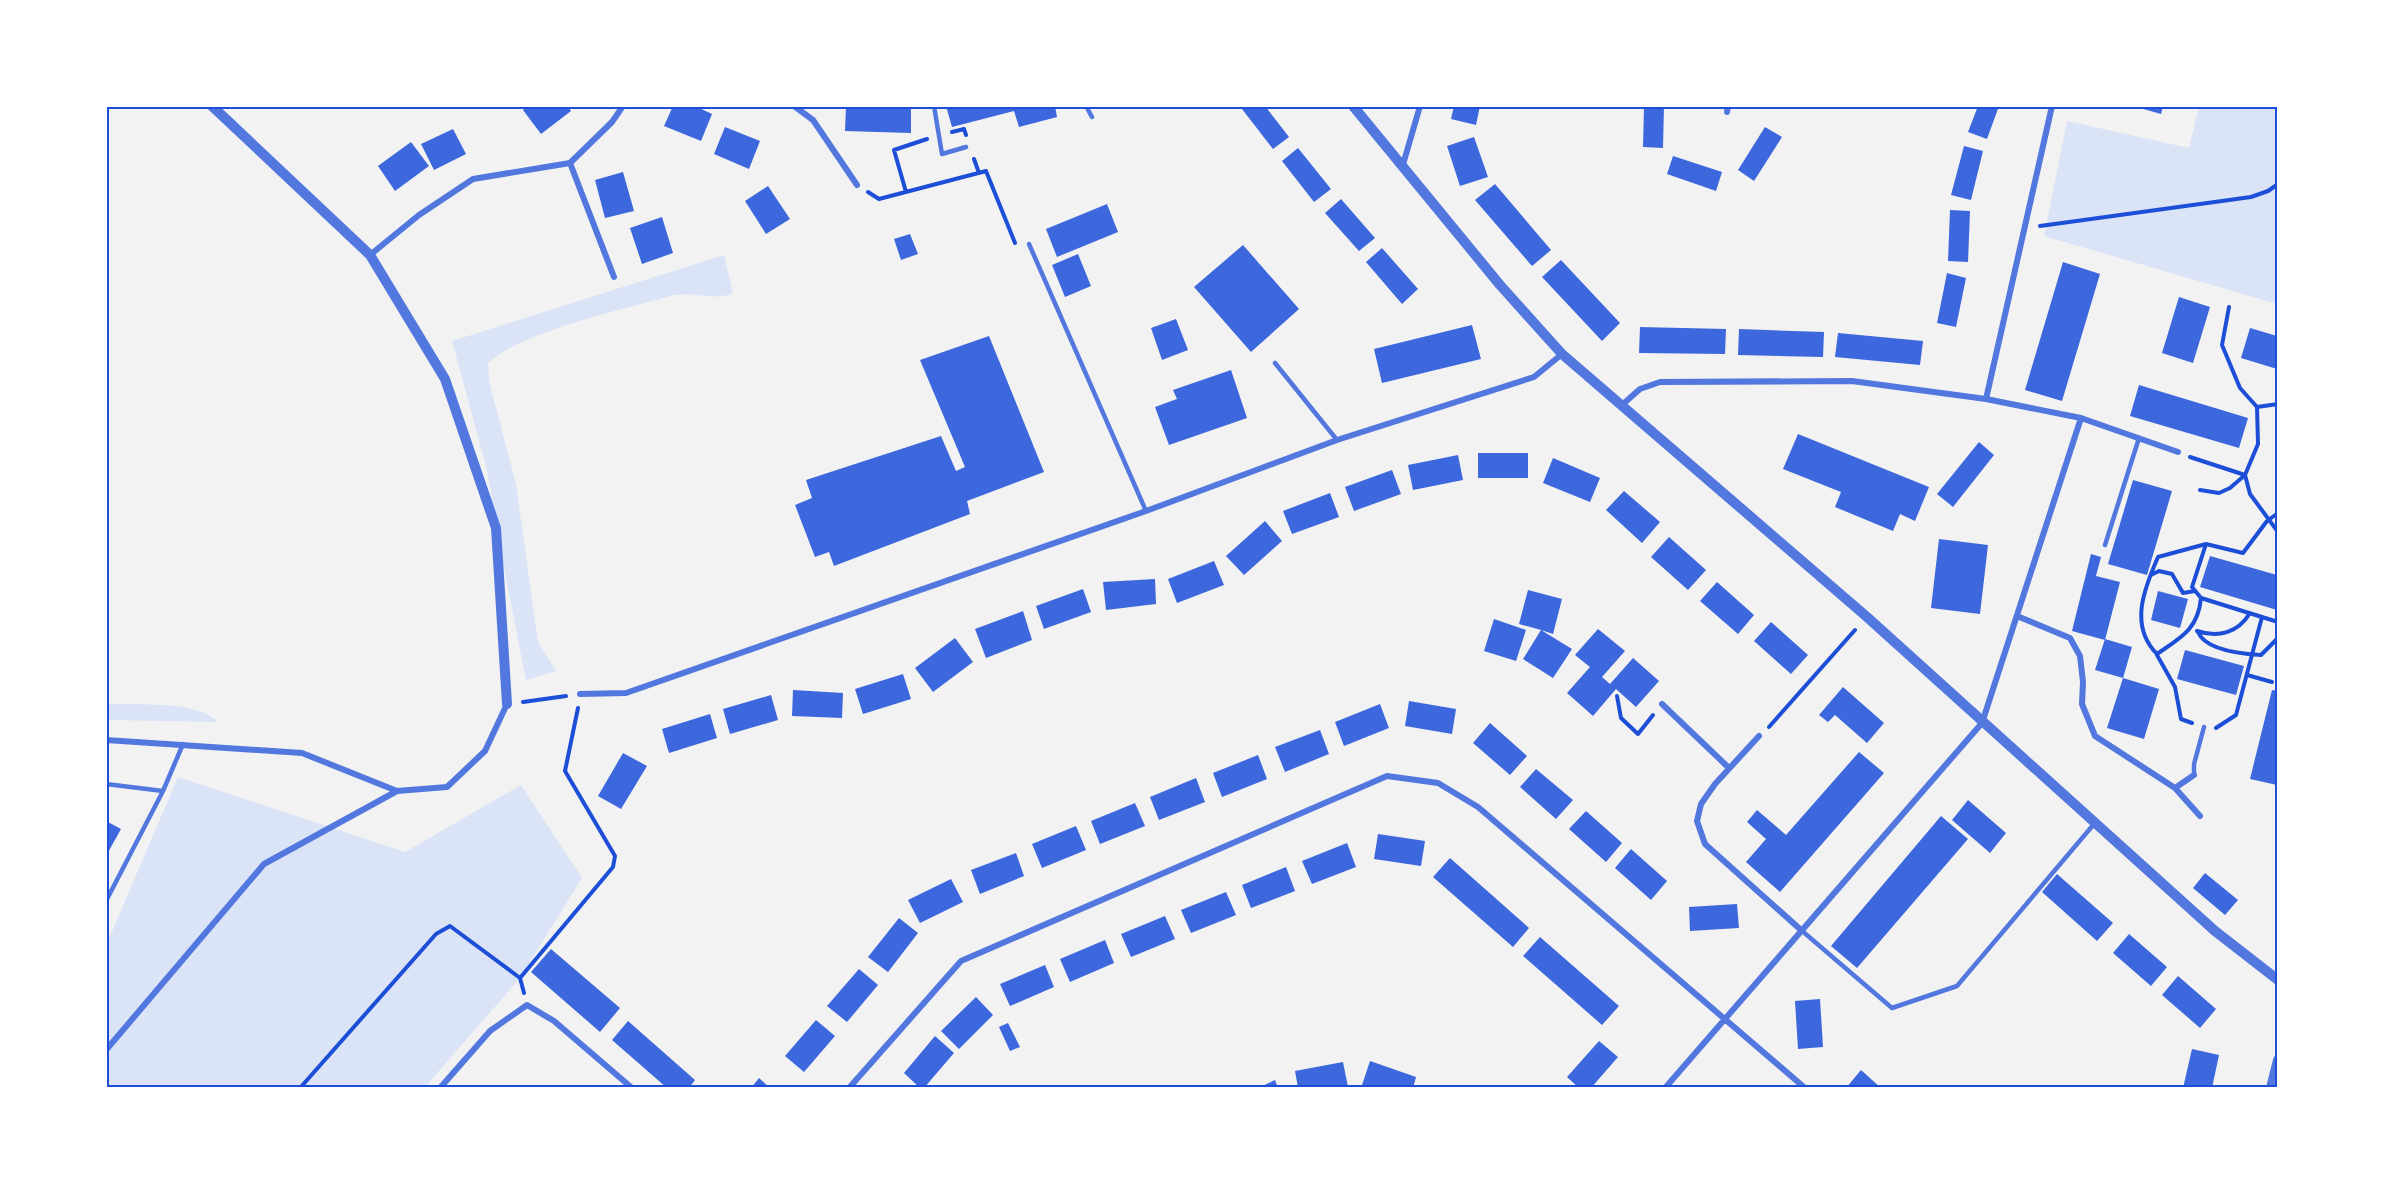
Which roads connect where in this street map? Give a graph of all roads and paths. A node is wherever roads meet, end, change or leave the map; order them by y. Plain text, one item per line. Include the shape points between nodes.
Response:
1 (212, 106) edge
2 (623, 106) edge
3 (794, 106) edge
4 (934, 106) edge
5 (1086, 106) edge
6 (1353, 106) edge
7 (1420, 106) edge
8 (2052, 106) edge
9 (1092, 117) dead end
10 (966, 147) dead end
11 (570, 163) junction
12 (1402, 169) junction
13 (2277, 184) edge
14 (856, 185) joint
15 (2024, 227) junction
16 (1029, 244) joint
17 (370, 255) junction
18 (614, 277) dead end
19 (2229, 307) dead end
20 (1562, 354) junction
21 (1275, 363) dead end
22 (1986, 399) junction
23 (1623, 404) junction
24 (2277, 404) edge
25 (2256, 407) junction
26 (2081, 418) junction
27 (2139, 438) junction
28 (1336, 440) junction
29 (2178, 452) joint
30 (2245, 475) junction
31 (2200, 490) dead end
32 (1146, 511) junction
33 (2277, 513) edge
34 (2267, 520) junction
35 (2277, 532) edge
36 (2206, 544) junction
37 (2105, 545) dead end
38 (2150, 575) junction
39 (2195, 591) junction
40 (2201, 598) junction
41 (2250, 614) junction
42 (2017, 616) junction
43 (1867, 617) junction
44 (2262, 617) junction
45 (2277, 622) edge
46 (2192, 628) junction
47 (2198, 632) junction
48 (2277, 638) edge
49 (2157, 654) junction
50 (2251, 654) junction
51 (2247, 675) junction
52 (2272, 682) dead end
53 (580, 694) junction
54 (1617, 696) dead end
55 (507, 704) junction
56 (1662, 704) joint
57 (1982, 723) junction
58 (2204, 727) junction
59 (1759, 736) joint
60 (106, 740) edge
61 (183, 744) junction
62 (1728, 768) junction
63 (2194, 775) joint
64 (106, 784) edge
65 (2175, 788) junction
66 (163, 791) junction
67 (397, 791) junction
68 (2200, 816) dead end
69 (2096, 822) junction
70 (106, 901) edge
71 (1801, 930) junction
72 (520, 978) junction
73 (2277, 980) edge
74 (527, 1005) junction
75 (1725, 1019) junction
76 (106, 1050) edge
77 (2277, 1060) edge
78 (300, 1088) edge
79 (440, 1088) edge
80 (632, 1088) edge
81 (849, 1088) edge
82 (1665, 1088) edge
83 (1805, 1088) edge
84 (2271, 1088) edge

1 - 17 street
2 - 11 street
3 - 14 street via 813,120
4 - 10 lane via 942,154
5 - 9 lane
6 - 12 street
7 - 12 street
8 - 15 street
11 - 17 street via 473,179 418,215
11 - 18 street
12 - 20 street
13 - 15 path via 2268,192 2251,197
14 - 16 path via 879,199 986,171 1015,245
15 - 22 street
16 - 32 lane
17 - 55 street via 445,379 496,528
19 - 25 path via 2222,345 2240,387
20 - 23 street
20 - 28 street via 1534,377
21 - 28 lane
22 - 23 street via 1852,381 1721,381 1660,382 1640,389
22 - 26 street
23 - 43 street
24 - 25 path
25 - 30 path via 2258,444
26 - 27 street
26 - 42 street
27 - 29 street
27 - 37 lane
28 - 32 street
29 - 30 path
30 - 31 path via 2219,493
30 - 34 path via 2250,494
32 - 53 street via 626,693
33 - 34 path
34 - 35 path
34 - 36 path via 2243,554
36 - 38 path via 2158,557
36 - 39 path via 2192,588
38 - 39 path via 2159,571 2172,574 2183,593
38 - 49 path via 2140,629
39 - 40 path
40 - 41 path
40 - 46 path
41 - 44 path
41 - 47 path via 2230,632 2215,636
42 - 57 street
42 - 65 street via 2070,638 2080,656 2082,704 2096,736
43 - 57 street
43 - 59 path
44 - 45 path
44 - 50 path
46 - 47 path
46 - 49 path
47 - 50 path via 2200,638 2224,649
48 - 50 path via 2261,655
49 - 58 path via 2175,687 2181,719
50 - 51 path
51 - 52 path
51 - 58 path via 2236,715 2213,730
53 - 55 path
53 - 72 path via 565,771 615,856 613,867
54 - 56 path via 1621,718 1638,734
55 - 67 street via 485,751 447,787
56 - 62 street
57 - 69 street
57 - 71 street
58 - 63 lane
59 - 62 street
60 - 61 street
61 - 66 lane
61 - 67 street via 302,753
62 - 71 street via 1701,804 1697,821 1705,844
63 - 65 street
64 - 66 lane
65 - 68 street
66 - 70 lane
67 - 76 street via 264,864
69 - 71 lane via 1957,986 1892,1008
69 - 73 street via 2215,931
71 - 75 street
72 - 74 path
72 - 78 path via 450,926 436,934
74 - 79 street via 490,1031
74 - 80 street via 554,1021
75 - 81 street via 1478,807 1438,783 1387,776 961,961
75 - 82 street
75 - 83 street
77 - 84 street

